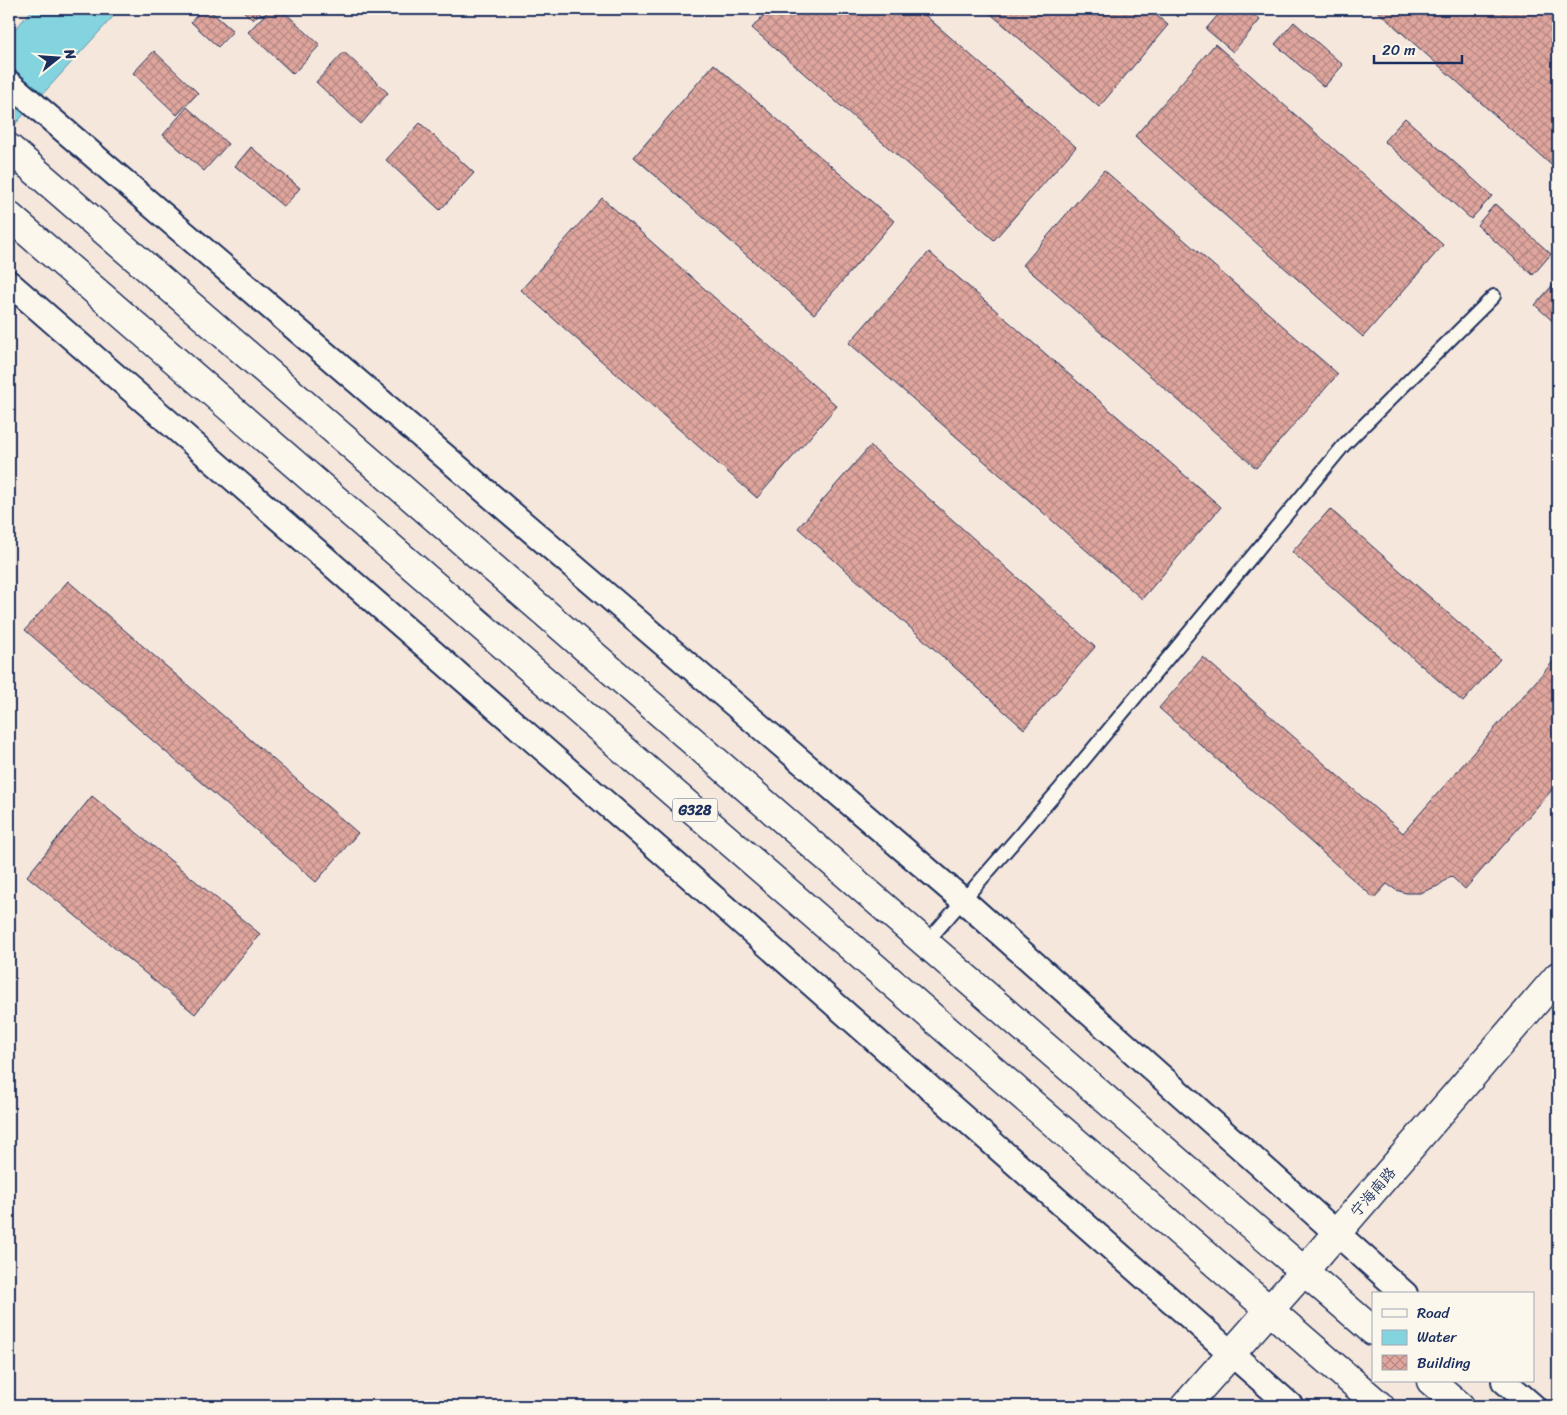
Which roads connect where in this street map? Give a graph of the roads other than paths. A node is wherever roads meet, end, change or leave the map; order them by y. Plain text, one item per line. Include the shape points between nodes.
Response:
1 (9, 83) edge
2 (14, 152) edge
3 (9, 216) edge
4 (9, 282) edge
5 (1494, 296) dead end
6 (964, 901) junction
7 (926, 943) junction
8 (1558, 976) edge
9 (1336, 1234) junction
10 (1304, 1271) junction
11 (1403, 1292) edge
12 (1270, 1310) junction
13 (1372, 1330) edge
14 (1231, 1354) junction
15 (1432, 1382) edge
16 (1505, 1382) edge
17 (1186, 1406) edge
18 (1291, 1406) edge
19 (1380, 1406) edge
20 (1460, 1406) edge
21 (1533, 1406) edge

1 - 6 street
2 - 7 main road
3 - 12 main road, G328
4 - 14 street
5 - 6 lane via 1344,445
6 - 7 lane
6 - 9 street
7 - 10 main road
8 - 9 main road, 宁海南路
9 - 10 main road, 宁海南路
9 - 11 street
10 - 12 main road, 宁海南路
10 - 13 main road
12 - 14 main road, 宁海南路
12 - 19 main road, G328
14 - 17 main road, 宁海南路
14 - 18 street
15 - 20 main road
16 - 21 street

